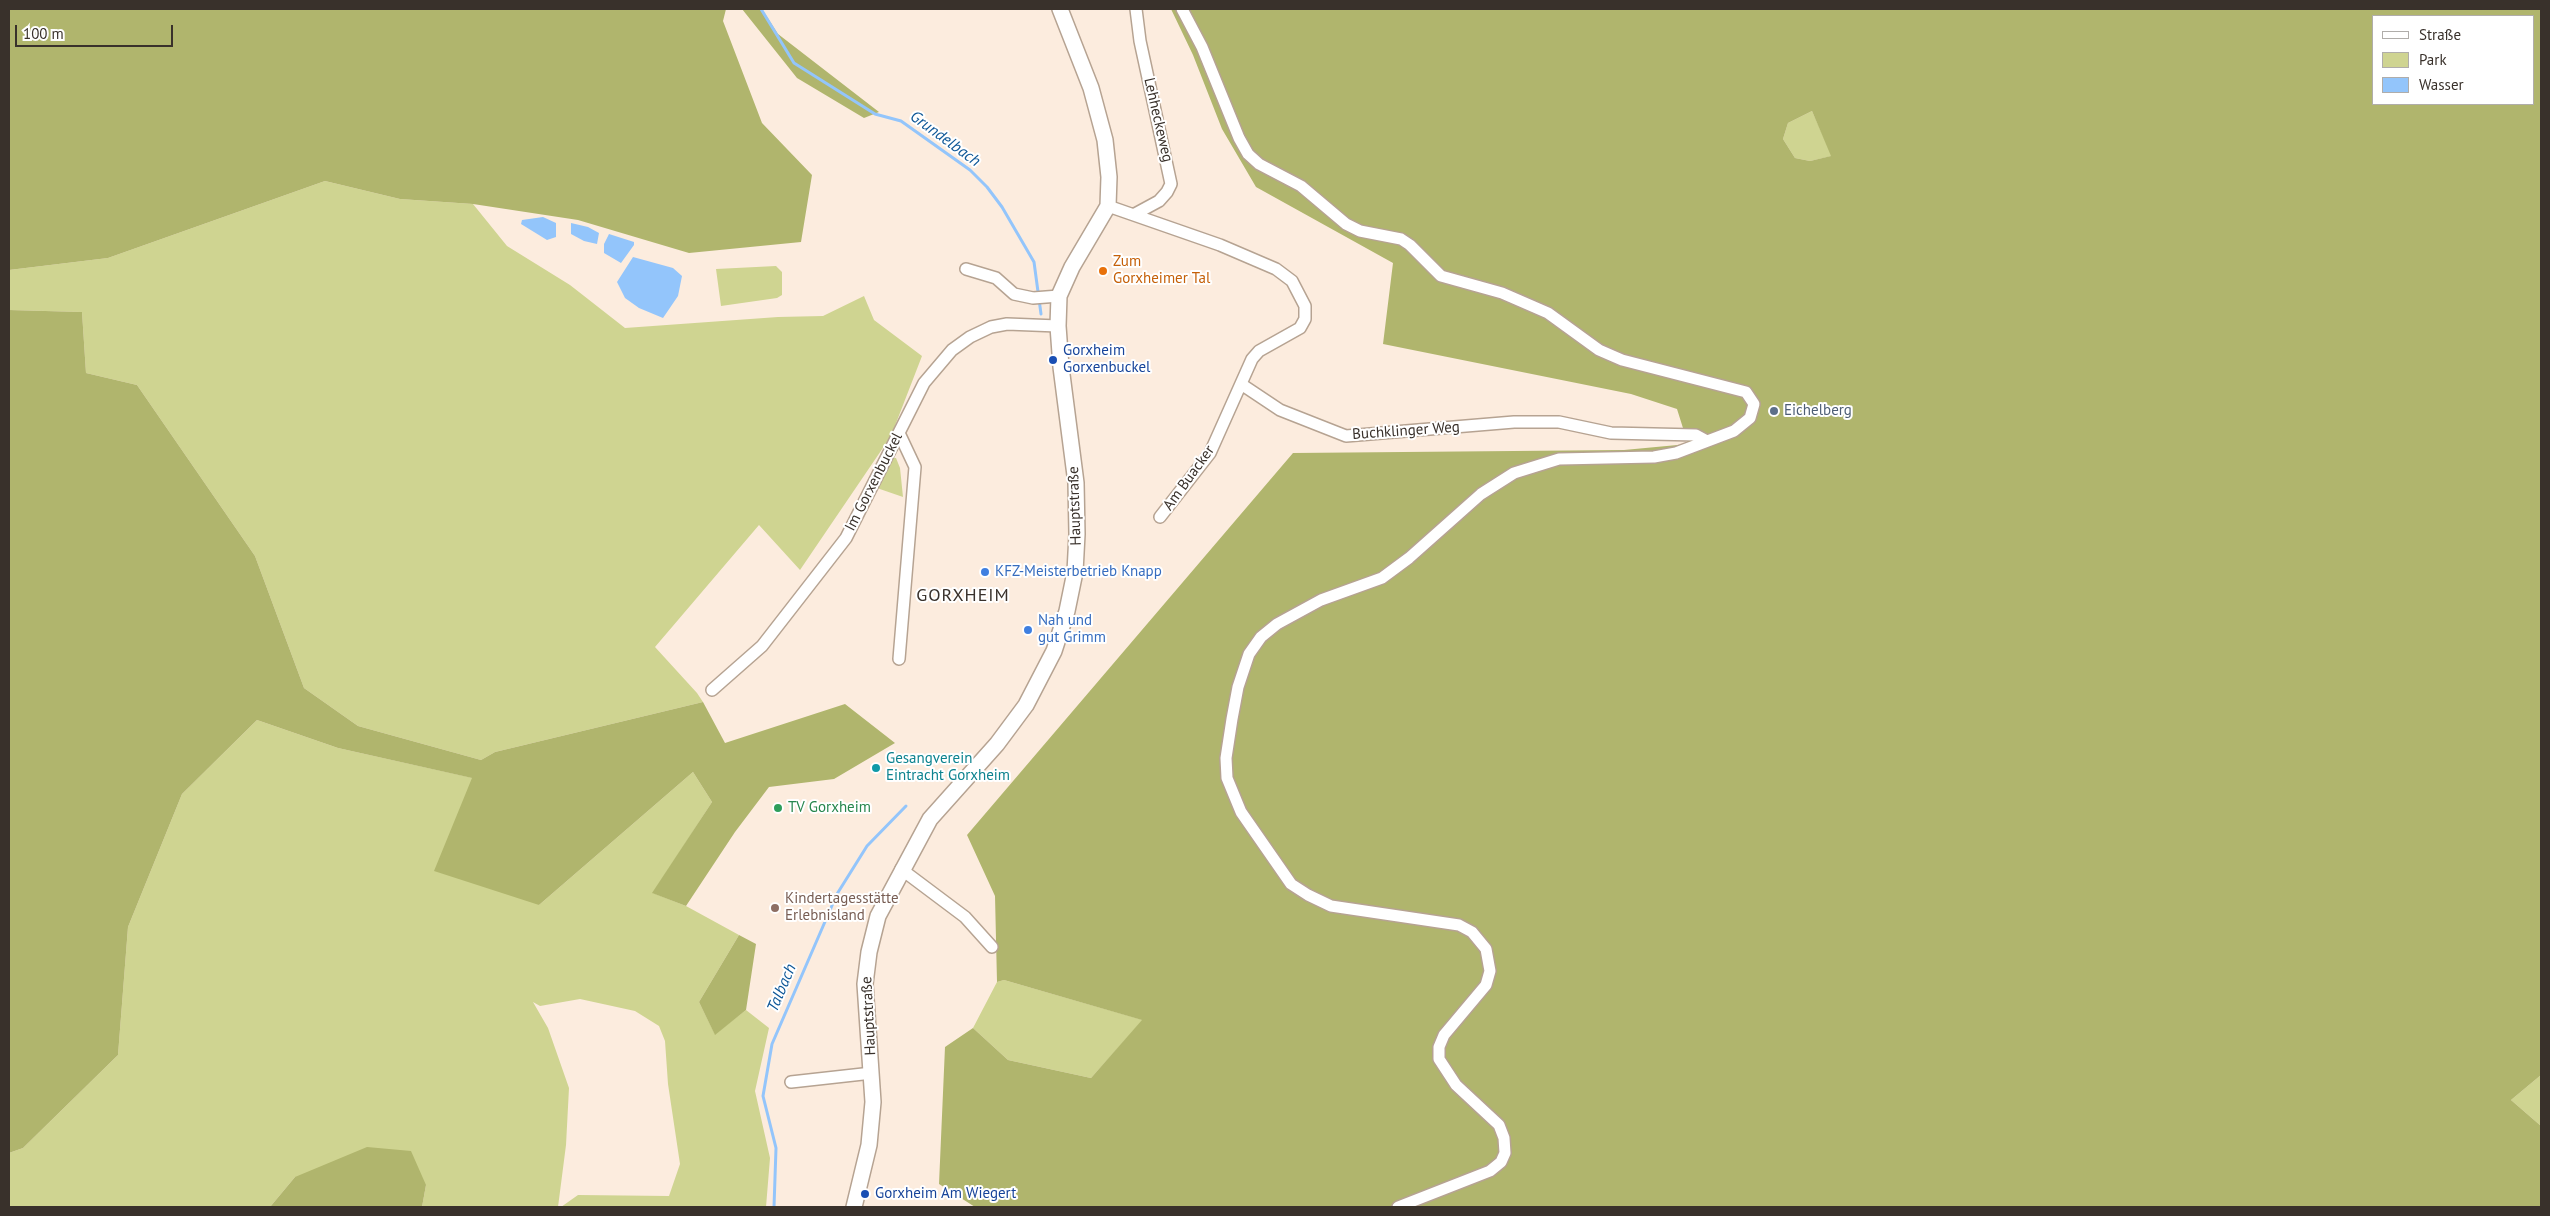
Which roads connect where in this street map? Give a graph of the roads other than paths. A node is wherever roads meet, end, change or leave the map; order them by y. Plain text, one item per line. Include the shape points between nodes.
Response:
1 (1060, 9) edge
2 (1136, 9) edge
3 (1182, 9) edge
4 (1108, 206) junction
5 (1135, 214) junction
6 (966, 269) dead end
7 (1052, 296) junction
8 (1058, 326) junction
9 (1241, 384) junction
10 (899, 433) junction
11 (1707, 441) junction
12 (1160, 517) dead end
13 (899, 659) dead end
14 (712, 690) dead end
15 (901, 869) junction
16 (992, 947) dead end
17 (872, 1074) junction
18 (791, 1082) dead end
19 (854, 1207) edge
20 (1398, 1207) edge

1 - 4 main road via 1102,124 1109,170
2 - 5 street, Lehheckeweg via 1171,184 1159,202
3 - 11 street via 1202,47 1239,138 1253,160 1301,186 1346,224 1360,231 1401,239 1441,276 1496,291 1548,313 1599,350 1622,360 1746,392 1754,404 1750,418 1734,431
4 - 5 street
4 - 7 main road, Hauptstraße
5 - 9 street via 1257,259 1276,269 1299,292 1305,313 1300,328 1255,355
6 - 7 street via 996,278 1014,294 1033,298
7 - 8 main road, Hauptstraße
8 - 10 street, Im Gorxenbuckel via 1007,324 970,337 952,350 924,382
8 - 15 main road, Hauptstraße via 1076,483 1076,553 1067,611 1054,651 1026,705 997,744 930,818
9 - 11 street, Buchklinger Weg via 1280,410 1346,436 1514,422 1559,422 1611,433 1696,435
9 - 12 street, Am Buacker via 1210,453
10 - 13 street via 915,467
10 - 14 street, Im Gorxenbuckel via 846,538 762,646
11 - 20 street via 1654,457 1559,459 1514,473 1482,494 1382,578 1321,600 1276,624 1249,654 1232,719 1226,758 1227,778 1240,812 1291,884 1331,906 1459,926 1472,932 1486,949 1490,971 1486,985 1444,1036 1439,1047 1439,1060 1449,1078 1499,1124 1505,1153 1490,1172
15 - 16 street via 965,917
15 - 17 main road, Hauptstraße via 878,916 869,952 865,984
17 - 18 street
17 - 19 main road, Hauptstraße via 873,1102 868,1145

